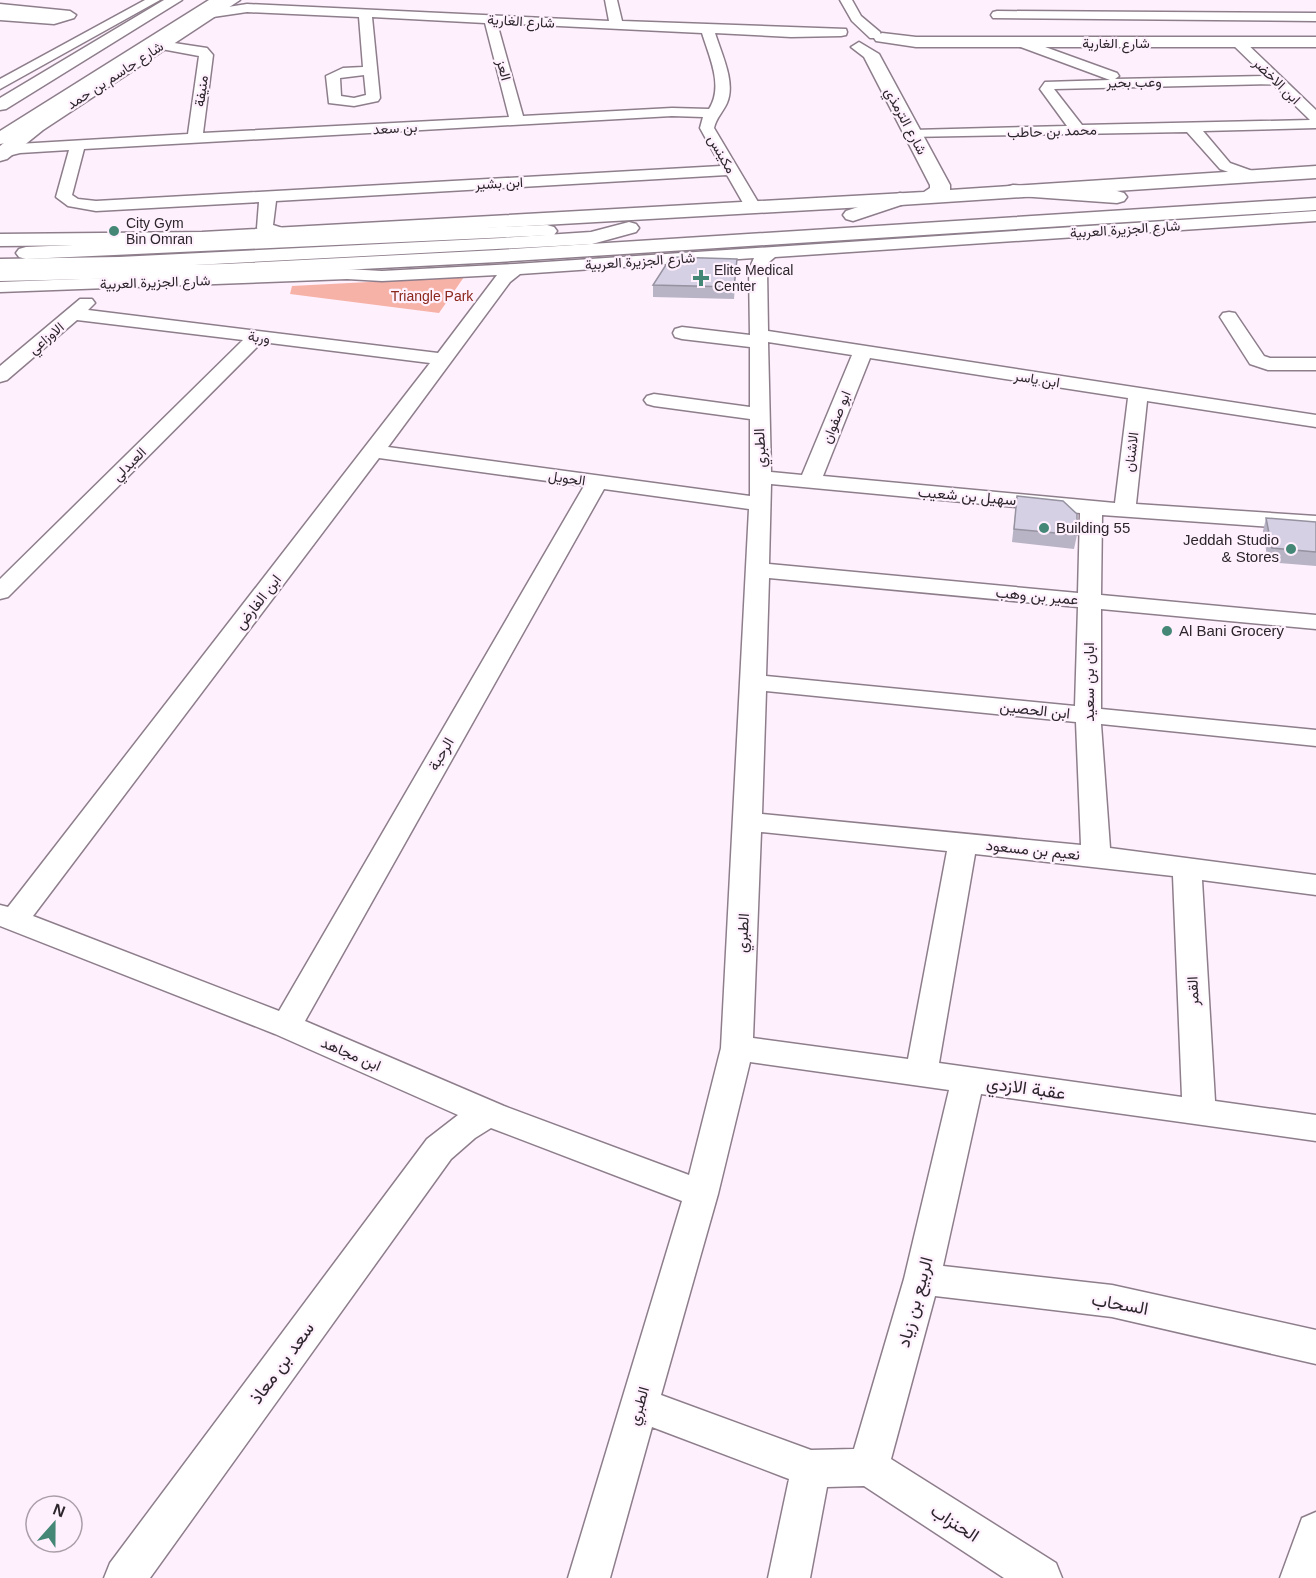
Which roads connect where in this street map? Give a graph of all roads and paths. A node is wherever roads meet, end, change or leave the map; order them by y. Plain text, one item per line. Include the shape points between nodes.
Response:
1 (233, 0) edge
2 (369, 0) edge
3 (611, 0) edge
4 (991, 0) edge
5 (1170, 0) edge
6 (1292, 0) edge
7 (163, 3) edge
8 (216, 6) edge
9 (849, 6) edge
10 (0, 8) edge
11 (252, 9) junction
12 (351, 13) junction
13 (365, 14) junction
14 (997, 15) junction
15 (1183, 15) junction
16 (0, 16) edge
17 (1311, 17) edge
18 (490, 19) junction
19 (193, 24) junction
20 (616, 25) junction
21 (707, 29) junction
22 (171, 30) junction
23 (843, 34) junction
24 (111, 38) junction
25 (882, 42) junction
26 (1316, 42) edge
27 (1015, 43) junction
28 (1207, 43) junction
29 (1238, 43) junction
30 (161, 45) junction
31 (859, 47) junction
32 (47, 57) junction
33 (370, 70) dead end
34 (1275, 80) junction
35 (1130, 82) junction
36 (0, 85) edge
37 (0, 105) edge
38 (712, 113) junction
39 (0, 116) edge
40 (1316, 118) edge
41 (518, 121) junction
42 (1316, 124) edge
43 (1191, 127) junction
44 (1078, 130) junction
45 (921, 134) junction
46 (22, 137) junction
47 (195, 138) junction
48 (54, 146) junction
49 (77, 146) junction
50 (0, 149) edge
51 (730, 170) junction
52 (1316, 172) edge
53 (1252, 176) junction
54 (1316, 185) edge
55 (1013, 191) junction
56 (976, 193) junction
57 (268, 196) junction
58 (930, 196) junction
59 (1134, 197) junction
60 (900, 199) junction
61 (1316, 204) edge
62 (753, 207) junction
63 (853, 215) junction
64 (1316, 216) edge
65 (630, 228) junction
66 (341, 230) junction
67 (895, 230) junction
68 (283, 234) junction
69 (306, 242) junction
70 (0, 243) edge
71 (161, 248) junction
72 (812, 249) junction
73 (0, 253) edge
74 (755, 258) junction
75 (381, 261) junction
76 (0, 265) edge
77 (155, 272) junction
78 (454, 272) junction
79 (499, 274) junction
80 (0, 275) edge
81 (0, 282) edge
82 (120, 284) junction
83 (73, 286) junction
84 (0, 287) edge
85 (91, 299) junction
86 (74, 314) junction
87 (1229, 317) dead end
88 (682, 333) dead end
89 (258, 336) junction
90 (759, 338) junction
91 (863, 351) junction
92 (444, 359) junction
93 (1316, 364) edge
94 (0, 376) edge
95 (1138, 395) junction
96 (654, 400) dead end
97 (759, 414) junction
98 (1316, 421) edge
99 (374, 451) junction
100 (597, 482) junction
101 (810, 482) junction
102 (761, 491) junction
103 (1091, 508) junction
104 (1125, 510) junction
105 (1316, 523) edge
106 (758, 570) junction
107 (0, 592) edge
108 (1090, 601) junction
109 (1316, 622) edge
110 (754, 682) junction
111 (1088, 715) junction
112 (1316, 738) edge
113 (748, 822) junction
114 (963, 843) junction
115 (1096, 856) junction
116 (1187, 870) junction
117 (1316, 885) edge
118 (7, 917) edge
119 (286, 1026) junction
120 (736, 1048) junction
121 (921, 1073) junction
122 (968, 1080) junction
123 (438, 1091) junction
124 (1199, 1112) junction
125 (492, 1115) junction
126 (1316, 1128) edge
127 (439, 1149) junction
128 (701, 1194) junction
129 (922, 1279) junction
130 (1316, 1347) edge
131 (640, 1405) junction
132 (869, 1467) junction
133 (811, 1469) junction
134 (1316, 1532) edge
135 (125, 1578) edge
136 (590, 1578) edge
137 (789, 1578) edge
138 (1041, 1578) edge
139 (1301, 1578) edge

1 - 8 main road, شارع جاسم بن حمد
1 - 11 street, شارع الغارية
2 - 12 street
3 - 20 street
4 - 14 street
5 - 15 street
6 - 17 street
7 - 24 main road
7 - 32 street
7 - 39 main road via 149,24
8 - 11 street, شارع الغارية
8 - 19 main road, شارع جاسم بن حمد
8 - 22 main road, شارع جاسم بن حمد
9 - 23 street, شارع الترمذي via 851,21
9 - 25 street, شارع الترمذي
10 - 16 street via 70,15 54,20
11 - 12 street, شارع الغارية
12 - 13 street, شارع الغارية
13 - 18 street, شارع الغارية
13 - 33 street
14 - 15 street
14 - 27 street
15 - 17 street
15 - 28 street
18 - 20 street, شارع الغارية
18 - 41 street, العز
19 - 22 main road
19 - 30 main road, شارع جاسم بن حمد
20 - 21 street, شارع الغارية
21 - 23 street, شارع الغارية
21 - 38 street, مكينس via 720,74 721,99
22 - 50 main road, شارع جاسم بن حمد
23 - 25 main road
23 - 31 main road
24 - 32 main road
24 - 37 main road
25 - 27 main road, شارع الغارية
25 - 31 main road
25 - 45 main road, شارع الترمذي via 883,55
26 - 29 main road, شارع الغارية
27 - 28 main road, شارع الغارية
27 - 35 street
28 - 29 main road, شارع الغارية
29 - 34 street, ابن الاخضر
30 - 46 main road, شارع جاسم بن حمد
30 - 47 street, منيفة via 202,51 206,55
31 - 45 main road, شارع الترمذي via 871,54
32 - 36 street
34 - 35 street, وعب بحير
34 - 40 street, ابن الاخضر
35 - 44 street, وعب بحير via 1050,85 1047,89
38 - 41 street, بن سعد
38 - 51 street, مكينس via 707,129
41 - 47 street, بن سعد
42 - 43 street, محمد بن حاطب
43 - 44 street, محمد بن حاطب
43 - 53 street via 1225,166
44 - 45 street, محمد بن حاطب
45 - 56 main road, شارع الترمذي via 956,183
45 - 58 main road, شارع الترمذي via 940,185 940,190
46 - 48 street
46 - 50 main road, شارع جاسم بن حمد
47 - 49 street, بن سعد
48 - 49 street, بن سعد
48 - 50 street
49 - 57 street, ابن بشير via 64,197 74,204
51 - 57 street, ابن بشير
51 - 62 street, مكينس
52 - 53 main road
53 - 55 main road
54 - 59 main road, شارع الجزيرة العربية
55 - 56 main road
55 - 59 main road
56 - 58 main road
57 - 68 street via 265,228
58 - 60 main road
59 - 63 main road, شارع الجزيرة العربية
60 - 62 main road
60 - 63 main road
61 - 67 main road, شارع الجزيرة العربية
62 - 66 main road
63 - 65 main road, شارع الجزيرة العربية
64 - 72 street, شارع الجزيرة العربية
65 - 69 main road, شارع الجزيرة العربية
65 - 76 main road via 592,238 502,244
66 - 68 main road
66 - 69 main road
67 - 72 main road
67 - 75 main road, شارع الجزيرة العربية
68 - 70 main road
69 - 71 main road, شارع الجزيرة العربية
70 - 71 main road
71 - 73 main road, شارع الجزيرة العربية
72 - 74 street, شارع الجزيرة العربية
74 - 79 street, شارع الجزيرة العربية
74 - 90 street, الطبري
75 - 77 main road, شارع الجزيرة العربية
75 - 78 main road
77 - 80 main road, شارع الجزيرة العربية
77 - 81 main road via 127,278
78 - 79 street, شارع الجزيرة العربية
78 - 82 street, شارع الجزيرة العربية
79 - 92 street, ابن الفارض
82 - 83 street, شارع الجزيرة العربية
82 - 85 street, الاوزاعي
83 - 84 street, شارع الجزيرة العربية
83 - 85 street
85 - 86 street, الاوزاعي
86 - 89 street, وربة
86 - 94 street, الاوزاعي
87 - 93 street via 1257,360 1268,364
88 - 90 street, ابن ياسر
89 - 92 street, وربة
89 - 107 street, العبدلي
90 - 91 street, ابن ياسر
90 - 97 street, الطبري
91 - 95 street, ابن ياسر
91 - 101 street, ابو صفوان
92 - 99 street, ابن الفارض
95 - 98 street, ابن ياسر
95 - 104 street, الاشنان
96 - 97 street
97 - 102 street, الطبري
99 - 100 street, الحويل
99 - 118 street, ابن الفارض
100 - 102 street, الحويل
100 - 119 street, الرحبة
101 - 102 street, سهيل بن شعيب
101 - 103 street, سهيل بن شعيب
102 - 106 street, الطبري
103 - 104 street, سهيل بن شعيب
103 - 108 street, ابان بن سعيد
104 - 105 street, سهيل بن شعيب
106 - 108 street, عمير بن وهب
106 - 110 street, الطبري
108 - 109 street, عمير بن وهب
108 - 111 street, ابان بن سعيد
110 - 111 street, ابن الحصين
110 - 113 street, الطبري
111 - 112 street, ابن الحصين
111 - 115 street, ابان بن سعيد
113 - 114 street, نعيم بن مسعود
113 - 120 street, الطبري
114 - 115 street, نعيم بن مسعود
114 - 121 street
115 - 116 street, نعيم بن مسعود
116 - 117 street, نعيم بن مسعود
116 - 124 street, القمر
118 - 119 street, ابن مجاهد
119 - 123 street, ابن مجاهد
120 - 121 street, عقبة الازدي
120 - 128 street, الطبري
121 - 122 street, عقبة الازدي
122 - 124 street, عقبة الازدي
122 - 129 street, الربيع بن زياد
123 - 125 street, ابن مجاهد
123 - 127 street, سعد بن معاذ via 447,1128
124 - 126 street, عقبة الازدي
125 - 127 street, سعد بن معاذ via 469,1124
125 - 128 street, ابن مجاهد
127 - 135 street, سعد بن معاذ
128 - 131 street, الطبري
129 - 130 street, السحاب via 1112,1300
129 - 132 street, الربيع بن زياد
131 - 133 street
131 - 136 street, الطبري
132 - 133 street
132 - 138 street, الحنزاب
133 - 137 street
134 - 139 street

